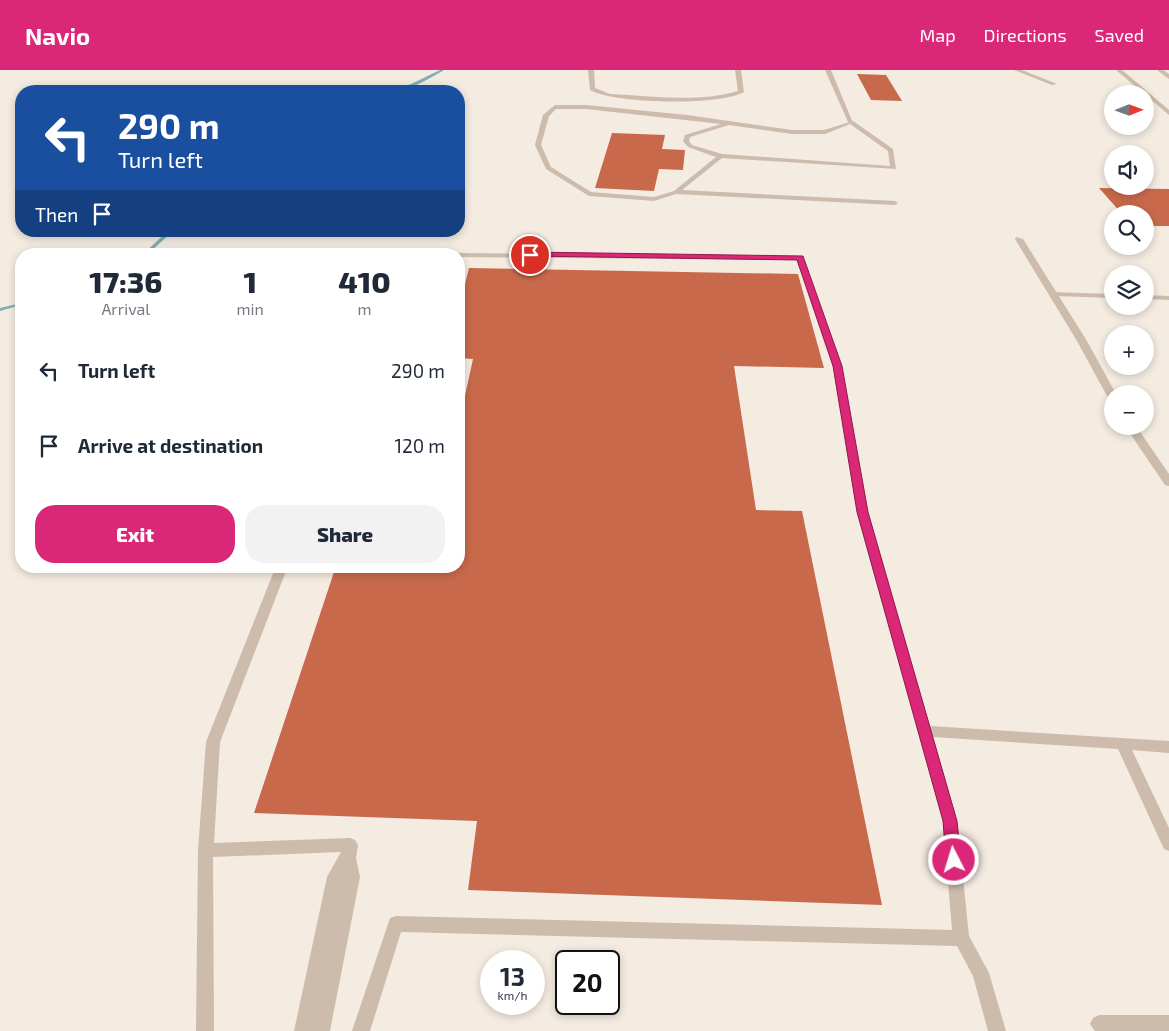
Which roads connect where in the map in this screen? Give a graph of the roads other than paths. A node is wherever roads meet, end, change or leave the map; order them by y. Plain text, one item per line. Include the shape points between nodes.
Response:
1 (591, 70) edge
2 (738, 70) edge
3 (828, 70) edge
4 (1017, 70) edge
5 (1119, 70) edge
6 (1160, 70) edge
7 (1169, 77) edge
8 (1054, 84) dead end
9 (1169, 113) edge
10 (851, 122) junction
11 (729, 123) junction
12 (721, 156) junction
13 (676, 192) junction
14 (896, 204) dead end
15 (1019, 239) dead end
16 (465, 255) edge
17 (1054, 294) junction
18 (1104, 296) edge
19 (1154, 297) edge
20 (1169, 298) edge
21 (1106, 385) edge
22 (1136, 435) edge
23 (1169, 482) edge
24 (279, 573) edge
25 (924, 731) junction
26 (1122, 743) junction
27 (1169, 747) edge
28 (1169, 844) edge
29 (207, 850) junction
30 (348, 858) junction
31 (961, 938) junction
32 (1099, 1024) dead end
33 (1169, 1024) edge
34 (205, 1031) edge
35 (303, 1031) edge
36 (321, 1031) edge
37 (360, 1031) edge
38 (997, 1031) edge

1 - 2 lane via 592,88 610,96 708,99 741,92
3 - 10 street
4 - 8 lane
5 - 9 lane
6 - 7 lane
10 - 11 lane via 825,132 792,132
10 - 12 lane via 891,150 894,168
11 - 12 lane via 687,136 690,146
11 - 13 lane via 568,106 555,107 546,115 538,145 548,168 590,194 654,199
12 - 13 lane
13 - 14 lane
15 - 17 street
16 - 25 lane via 800,258 837,366 862,512
17 - 18 lane
17 - 21 street
19 - 20 lane
22 - 23 street
24 - 29 lane via 213,742
25 - 26 lane
25 - 31 lane via 950,821
26 - 27 lane
26 - 28 lane
29 - 30 lane via 350,845
29 - 34 lane
30 - 35 lane via 335,877
30 - 36 lane via 352,877
31 - 37 lane via 396,924
31 - 38 lane via 981,973
32 - 33 lane

